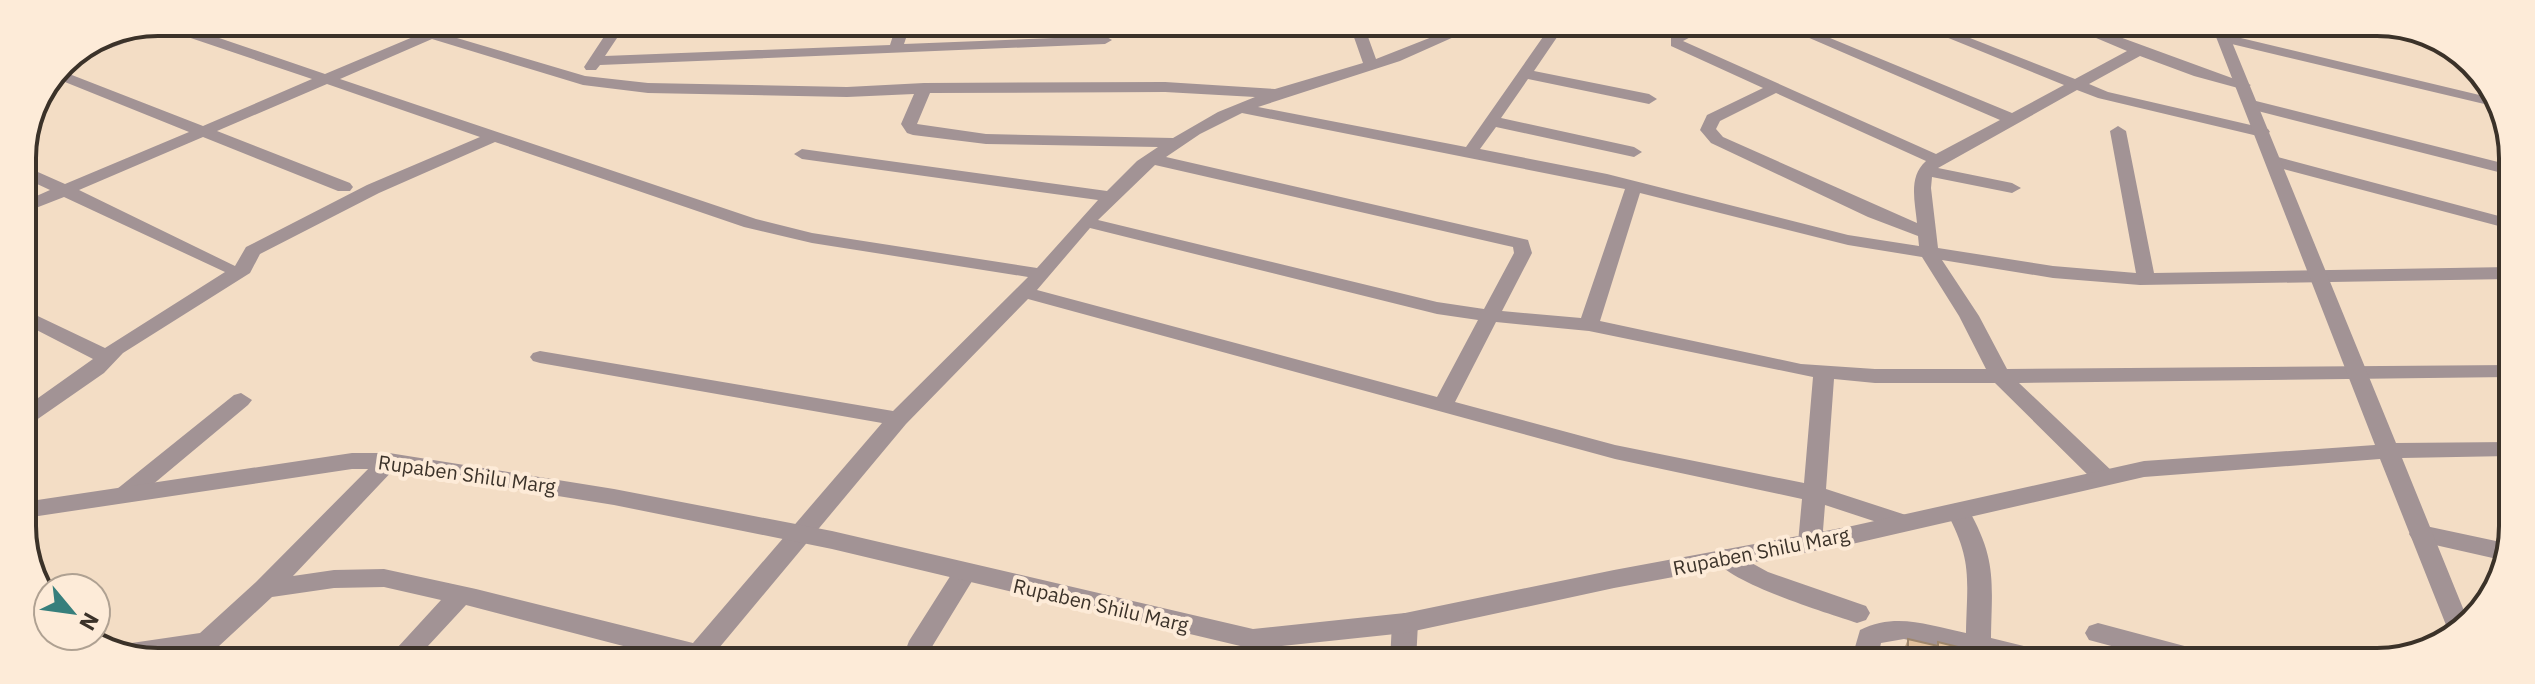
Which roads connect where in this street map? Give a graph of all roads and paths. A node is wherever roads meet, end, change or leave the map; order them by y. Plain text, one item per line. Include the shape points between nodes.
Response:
1 (198, 36) edge
2 (425, 36) edge
3 (437, 36) edge
4 (611, 36) edge
5 (900, 36) edge
6 (1361, 36) edge
7 (1450, 36) edge
8 (1551, 36) edge
9 (1681, 36) edge
10 (1813, 36) edge
11 (1951, 36) edge
12 (2102, 36) edge
13 (2223, 36) edge
14 (2240, 36) edge
15 (1105, 40) dead end
16 (895, 50) junction
17 (2140, 50) junction
18 (595, 61) junction
19 (1371, 65) junction
20 (1524, 74) junction
21 (67, 78) edge
22 (324, 79) junction
23 (583, 80) junction
24 (2075, 85) junction
25 (2243, 85) junction
26 (924, 88) junction
27 (1775, 88) junction
28 (1277, 93) junction
29 (1649, 99) dead end
30 (2484, 100) edge
31 (2252, 105) junction
32 (1241, 108) junction
33 (2012, 119) junction
34 (1491, 121) junction
35 (2118, 131) dead end
36 (203, 132) junction
37 (2262, 132) junction
38 (493, 137) junction
39 (1177, 143) junction
40 (1471, 151) junction
41 (1634, 152) dead end
42 (802, 154) dead end
43 (1151, 159) junction
44 (2274, 161) junction
45 (1931, 166) junction
46 (2499, 167) edge
47 (36, 176) edge
48 (1634, 186) junction
49 (344, 187) dead end
50 (2012, 188) dead end
51 (67, 190) junction
52 (1112, 197) junction
53 (36, 203) edge
54 (2499, 221) edge
55 (1086, 222) junction
56 (1927, 233) junction
57 (1929, 254) junction
58 (226, 267) dead end
59 (2499, 273) edge
60 (1042, 274) junction
61 (2321, 278) junction
62 (2146, 279) junction
63 (1024, 292) junction
64 (1490, 316) junction
65 (36, 321) edge
66 (1589, 325) junction
67 (540, 357) dead end
68 (104, 359) junction
69 (1824, 371) junction
70 (2499, 371) edge
71 (2357, 374) junction
72 (2000, 376) junction
73 (36, 400) edge
74 (241, 400) dead end
75 (1443, 406) junction
76 (898, 419) junction
77 (2499, 449) edge
78 (2388, 451) junction
79 (389, 461) junction
80 (2105, 478) junction
81 (1814, 493) junction
82 (125, 495) junction
83 (36, 508) edge
84 (1958, 511) junction
85 (1904, 523) junction
86 (797, 534) junction
87 (2421, 534) junction
88 (1810, 543) junction
89 (2497, 550) edge
90 (1726, 558) junction
91 (965, 573) junction
92 (265, 589) junction
93 (461, 595) junction
94 (1857, 613) dead end
95 (2455, 619) edge
96 (1405, 623) junction
97 (2098, 633) dead end
98 (1978, 646) junction
99 (200, 648) edge
100 (410, 648) edge
101 (662, 648) edge
102 (703, 648) edge
103 (918, 648) edge
104 (1404, 648) edge
105 (1867, 648) edge
106 (1987, 648) edge
107 (2154, 648) edge

1 - 22 street
2 - 22 street
3 - 23 street
4 - 18 street
5 - 16 street
6 - 19 street
7 - 19 street
8 - 20 street
9 - 27 street via 1676,43
10 - 33 street
11 - 24 street
12 - 17 street
13 - 25 street
14 - 30 street
15 - 16 street
16 - 18 street
17 - 24 street
17 - 25 street
18 - 23 street
19 - 28 street
20 - 29 street
20 - 34 street
21 - 36 street
22 - 36 street
22 - 38 street
23 - 26 street via 767,92
24 - 33 street
24 - 37 street
25 - 31 street
26 - 28 street via 1165,87
26 - 39 street via 909,124 929,134
27 - 45 street
27 - 56 street via 1713,118 1708,130 1717,140
28 - 32 street
31 - 37 street
31 - 46 street
32 - 39 street
32 - 40 street
33 - 45 street
34 - 40 street
34 - 41 street
35 - 62 street
36 - 49 street
36 - 51 street
37 - 44 street
38 - 60 street via 761,226
38 - 68 street via 373,189 252,251 243,269
39 - 43 street
40 - 48 street
42 - 52 street
43 - 52 street
43 - 64 street via 1522,244 1523,253
44 - 54 street
44 - 61 street
45 - 50 street
45 - 56 street via 1922,188
47 - 51 street
48 - 57 street via 1848,240
48 - 66 street
51 - 53 street
51 - 58 street
52 - 55 street
55 - 60 street
55 - 64 street via 1437,308
56 - 57 street
57 - 62 street
57 - 72 street
59 - 61 street
60 - 63 street
61 - 62 street
61 - 71 street
63 - 75 street
63 - 76 street
64 - 66 street
64 - 75 street
65 - 68 street
66 - 69 street
67 - 76 street
68 - 73 street via 97,368
69 - 72 street
69 - 81 street
70 - 71 street
71 - 72 street
71 - 78 street
72 - 80 street
74 - 82 street
75 - 81 street via 1615,452
76 - 86 street
77 - 78 street, Rupaben Shilu Marg
78 - 80 street, Rupaben Shilu Marg via 2144,469
78 - 87 street
79 - 82 street, Rupaben Shilu Marg via 352,461
79 - 86 street, Rupaben Shilu Marg via 525,480
79 - 92 street
80 - 84 street, Rupaben Shilu Marg
81 - 85 street
81 - 88 street
82 - 83 street, Rupaben Shilu Marg
84 - 85 street, Rupaben Shilu Marg
84 - 98 street via 1980,564
85 - 88 street, Rupaben Shilu Marg
86 - 91 street, Rupaben Shilu Marg
86 - 102 street
87 - 89 street
87 - 95 street
88 - 90 street, Rupaben Shilu Marg
90 - 94 street via 1759,578
90 - 96 street, Rupaben Shilu Marg
91 - 96 street, Rupaben Shilu Marg via 1253,639
91 - 103 street
92 - 93 street via 384,578
92 - 99 street
93 - 100 street
93 - 101 street
96 - 104 street
97 - 107 street
98 - 105 street via 1904,629 1869,637
98 - 106 street

